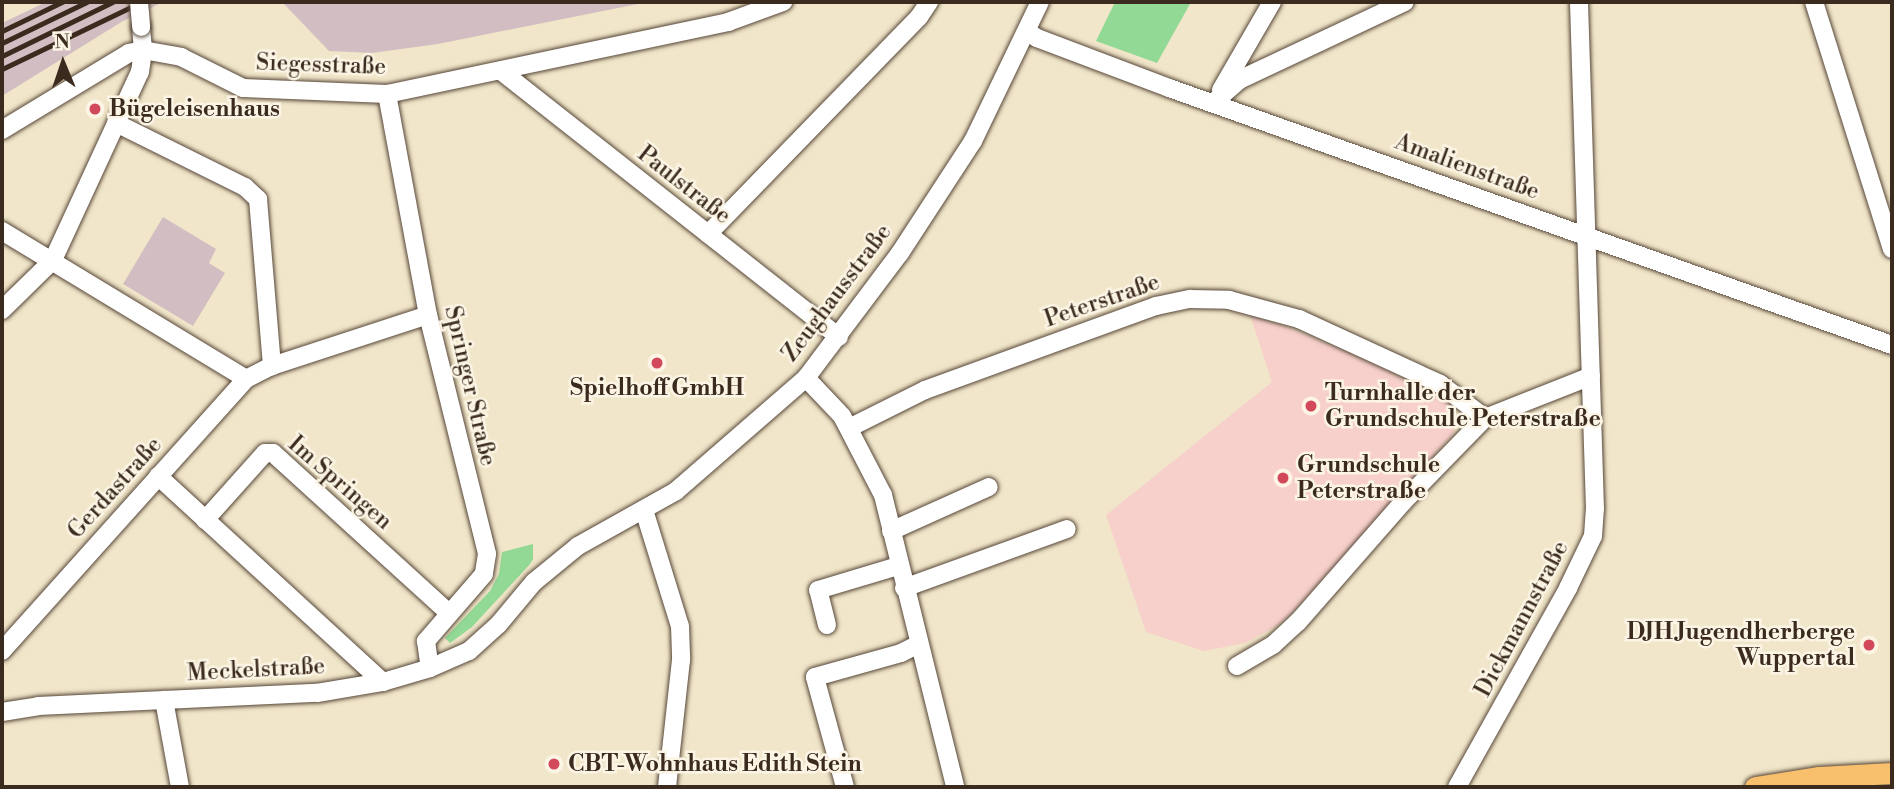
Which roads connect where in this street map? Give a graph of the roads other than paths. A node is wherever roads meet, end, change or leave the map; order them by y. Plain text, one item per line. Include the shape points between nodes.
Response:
1 (139, 2) edge
2 (783, 2) edge
3 (929, 2) edge
4 (1040, 2) edge
5 (1272, 2) edge
6 (1405, 2) edge
7 (1579, 2) edge
8 (1814, 2) edge
9 (1027, 31) junction
10 (143, 50) junction
11 (501, 71) junction
12 (387, 94) junction
13 (1213, 103) junction
14 (116, 123) junction
15 (2, 130) edge
16 (2, 231) edge
17 (708, 234) junction
18 (1586, 236) junction
19 (1892, 249) edge
20 (53, 260) junction
21 (2, 310) edge
22 (428, 315) junction
23 (839, 337) junction
24 (1892, 345) edge
25 (272, 366) junction
26 (1591, 376) junction
27 (806, 377) junction
28 (246, 379) junction
29 (1485, 418) junction
30 (849, 428) junction
31 (158, 476) junction
32 (989, 487) dead end
33 (644, 510) junction
34 (205, 520) junction
35 (1067, 529) dead end
36 (891, 531) junction
37 (898, 566) junction
38 (904, 588) junction
39 (449, 613) junction
40 (498, 625) joint
41 (827, 625) dead end
42 (919, 645) junction
43 (2, 651) edge
44 (1237, 666) dead end
45 (430, 668) junction
46 (383, 682) junction
47 (164, 699) junction
48 (2, 712) edge
49 (1892, 773) edge
50 (180, 787) edge
51 (667, 787) edge
52 (845, 787) edge
53 (955, 787) edge
54 (1457, 787) edge
55 (1755, 787) edge

1 - 10 street, bridge
2 - 11 street, Siegesstraße via 729,22
3 - 17 street
4 - 9 street, Zeughausstraße
5 - 13 street
6 - 13 street via 1239,80
7 - 18 street, Dickmannstraße
8 - 19 street
9 - 13 street, Amalienstraße
9 - 23 street, Zeughausstraße via 973,141 901,253
10 - 12 street, Siegesstraße via 181,57 243,88
10 - 14 street via 140,72
10 - 15 street via 121,58
11 - 12 street, Siegesstraße
11 - 17 street, Paulstraße
12 - 22 street, Springer Straße
13 - 18 street, Amalienstraße
14 - 20 street
14 - 25 street via 245,187 258,199
16 - 20 street
17 - 23 street, Paulstraße
18 - 24 street, Amalienstraße
18 - 26 street, Dickmannstraße
20 - 21 street
20 - 28 street
22 - 25 street, Gerdastraße
22 - 39 street, Springer Straße via 488,564
23 - 27 street, Zeughausstraße
25 - 28 street, Gerdastraße
26 - 29 street
26 - 54 street, Dickmannstraße via 1593,536
27 - 30 street
27 - 33 street, Zeughausstraße via 676,491
28 - 31 street, Gerdastraße
29 - 30 street, Peterstraße via 1440,384 1299,319 1229,300 1191,299 1156,306 925,390
29 - 44 street via 1403,502 1298,622 1273,645
30 - 36 street via 883,495
31 - 34 street
31 - 43 street, Gerdastraße
32 - 36 street
33 - 40 street, Zeughausstraße via 578,546 534,582
33 - 51 street via 680,626 681,660
34 - 39 street, Im Springen via 265,453 273,453
34 - 46 street
35 - 38 street
36 - 37 street
37 - 38 street
37 - 41 street via 818,590
38 - 42 street
39 - 45 street, Springer Straße via 426,641
40 - 45 street, Meckelstraße via 469,651
42 - 52 street via 815,677
42 - 53 street
45 - 46 street, Meckelstraße
46 - 47 street, Meckelstraße via 317,693
47 - 48 street, Meckelstraße
47 - 50 street
49 - 55 main road

